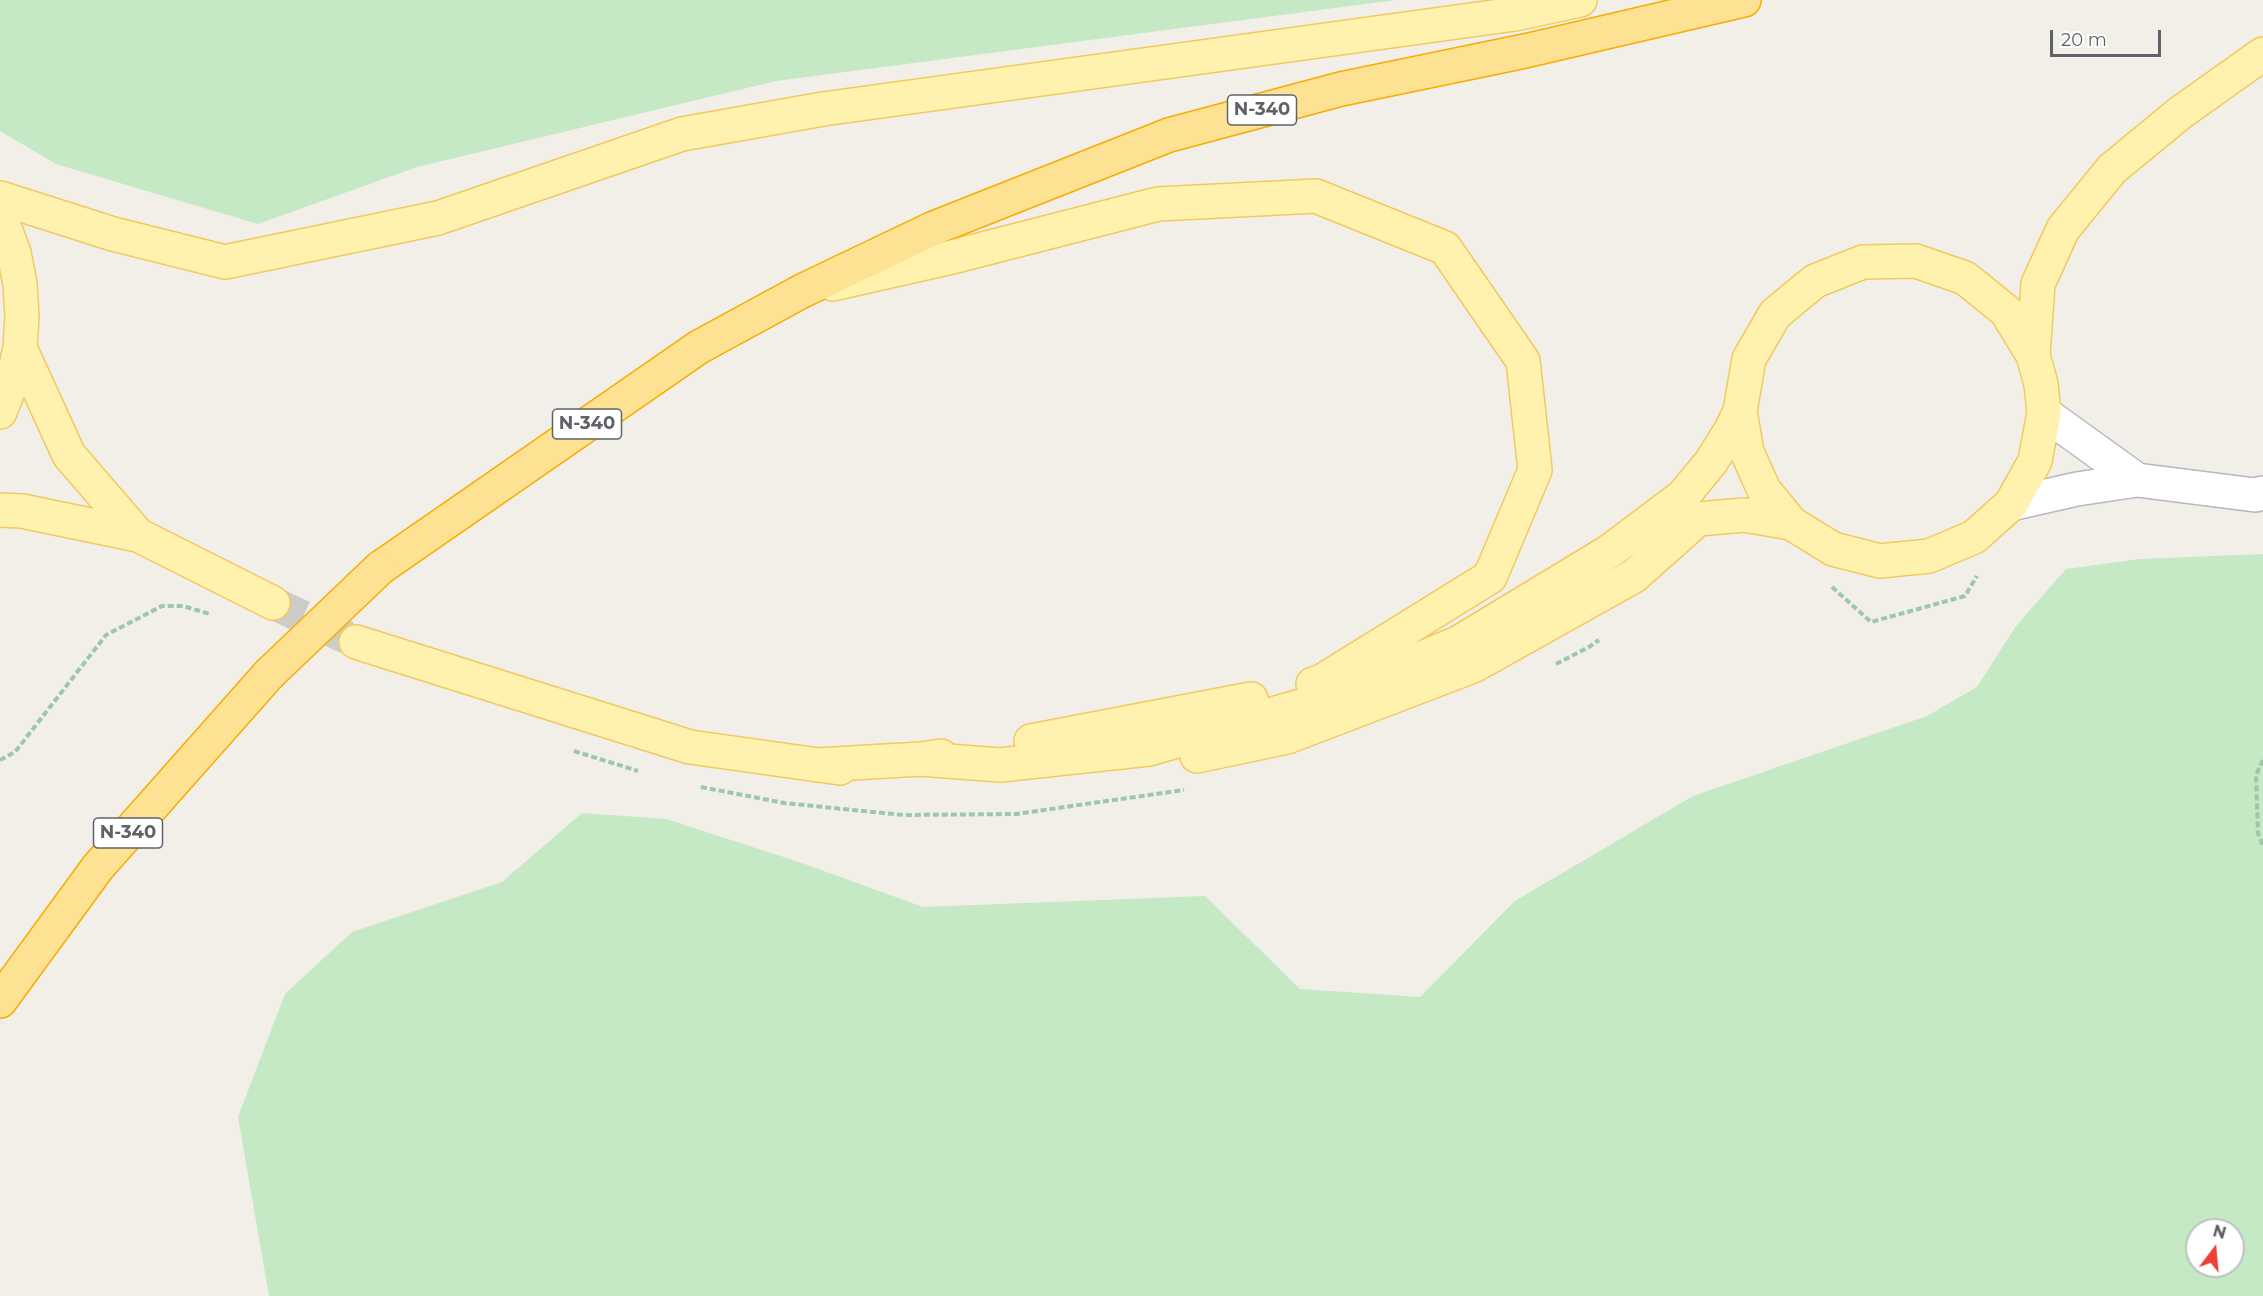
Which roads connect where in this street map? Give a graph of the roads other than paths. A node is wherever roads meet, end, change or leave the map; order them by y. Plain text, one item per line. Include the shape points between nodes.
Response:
1 (1580, 0) edge
2 (1744, 0) edge
3 (2263, 54) edge
4 (0, 198) edge
5 (0, 215) edge
6 (802, 291) junction
7 (20, 348) junction
8 (2033, 355) junction
9 (1740, 411) junction
10 (0, 412) edge
11 (2044, 413) junction
12 (2137, 480) junction
13 (2263, 493) edge
14 (2011, 504) junction
15 (0, 510) edge
16 (1791, 523) junction
17 (138, 535) junction
18 (273, 603) tunnel mouth
19 (356, 642) tunnel mouth
20 (921, 759) junction
21 (818, 765) junction
22 (0, 1001) edge

1 - 4 main road via 1515,14 823,109 682,135 438,218 225,262 113,234
2 - 6 highway, N-340 via 1341,89 1169,135 934,228
3 - 8 main road via 2180,112 2112,169 2062,229 2038,284
5 - 7 main road via 20,284
6 - 20 main road via 1158,204 1316,195 1445,248 1523,361 1535,470 1490,577 1322,681 1238,703
6 - 22 highway, N-340, bridge via 699,347 380,568 269,674 98,867
7 - 10 main road
7 - 17 main road via 69,455
8 - 9 main road via 2006,311 1965,278 1916,261 1863,262 1815,280 1775,314 1749,359
8 - 11 main road
9 - 16 main road via 1747,452 1764,490
9 - 20 main road via 1711,462 1683,496 1610,551 1458,643 1318,701 1149,749 1000,765
11 - 12 street
11 - 14 main road via 2035,461
12 - 13 street
12 - 14 street
14 - 16 main road via 1974,537 1929,556 1880,561 1833,549
15 - 17 main road
16 - 21 main road via 1744,515 1698,519 1634,576 1473,666 1287,737 1123,772 970,786
17 - 18 main road
19 - 21 main road via 690,747
20 - 21 main road

